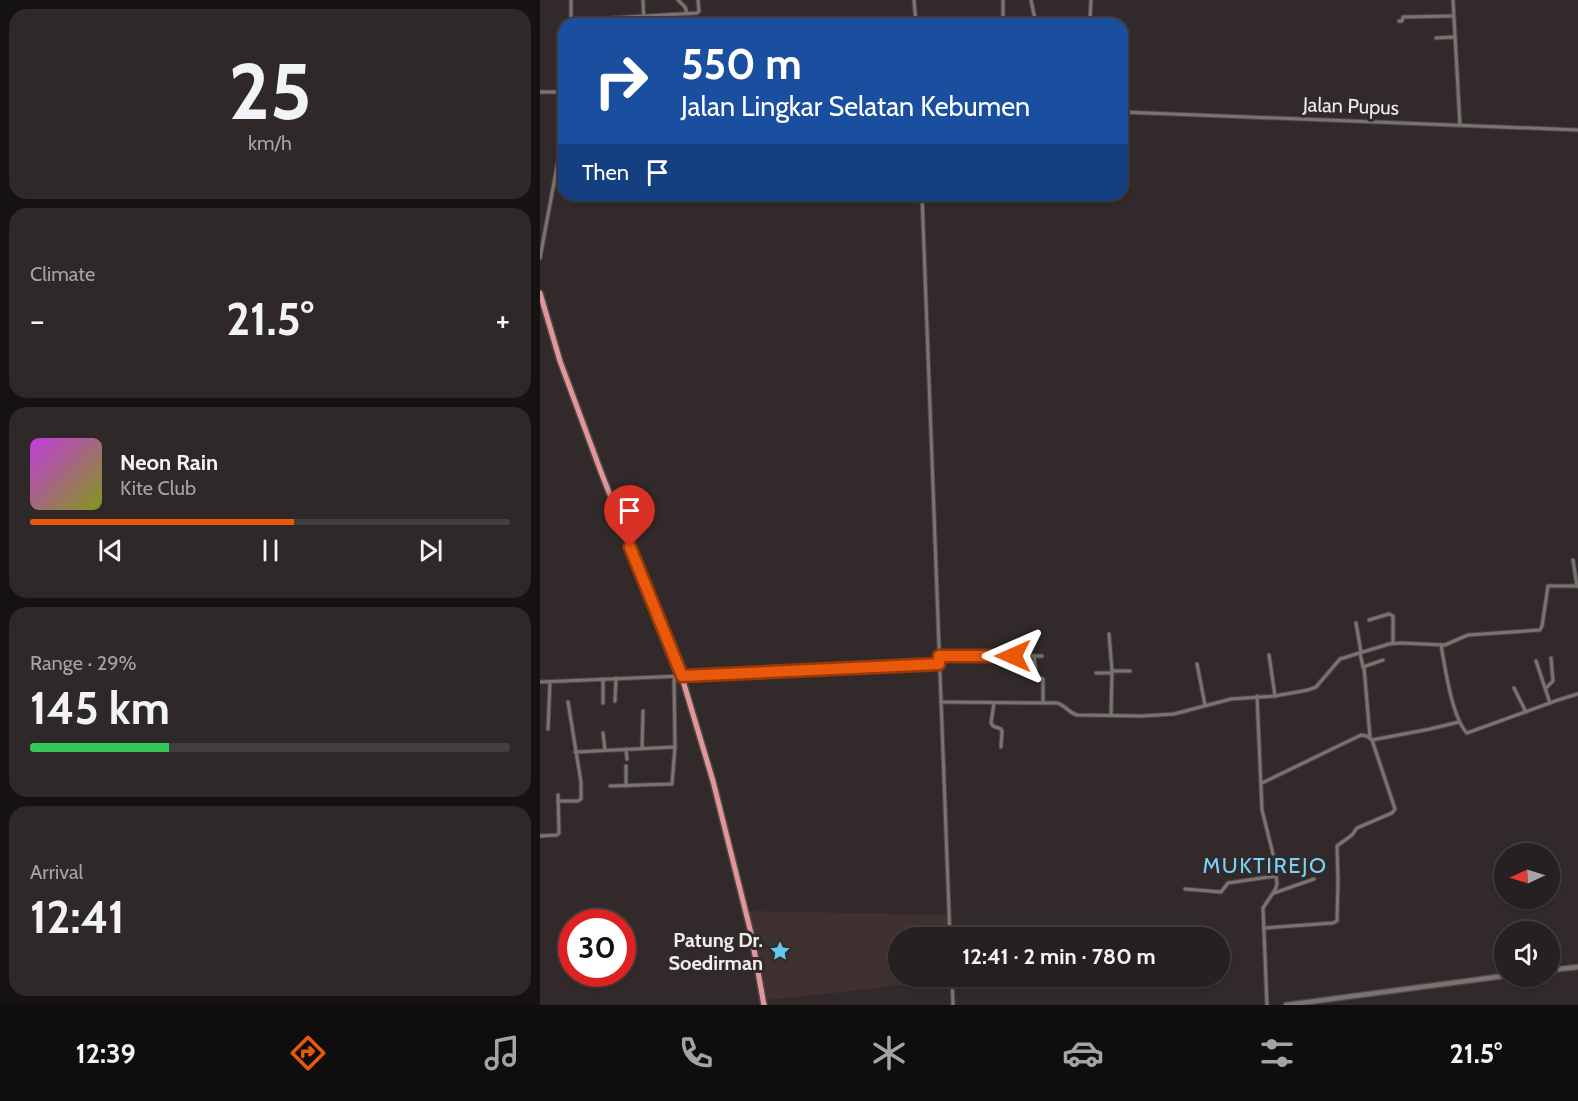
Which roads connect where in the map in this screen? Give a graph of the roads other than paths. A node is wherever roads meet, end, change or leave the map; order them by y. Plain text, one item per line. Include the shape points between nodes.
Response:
1 (570, 0) edge
2 (643, 0) edge
3 (678, 0) edge
4 (698, 0) edge
5 (914, 0) edge
6 (1003, 0) edge
7 (1032, 0) edge
8 (1091, 0) edge
9 (1453, 0) edge
10 (687, 14) junction
11 (644, 16) junction
12 (1453, 16) junction
13 (571, 18) edge
14 (611, 18) dead end
15 (916, 18) edge
16 (1003, 18) edge
17 (1035, 18) edge
18 (1090, 18) edge
19 (1399, 21) dead end
20 (1455, 37) junction
21 (1436, 38) dead end
22 (540, 92) edge
23 (558, 92) edge
24 (1128, 112) edge
25 (1460, 125) junction
26 (1578, 130) edge
27 (558, 161) edge
28 (922, 201) edge
29 (540, 258) edge
30 (540, 293) edge
31 (1573, 560) dead end
32 (1577, 586) edge
33 (1369, 620) dead end
34 (1356, 623) dead end
35 (1109, 634) dead end
36 (1393, 643) junction
37 (1441, 645) junction
38 (1360, 652) junction
39 (939, 656) junction
40 (1034, 656) junction
41 (1042, 656) dead end
42 (1269, 656) dead end
43 (1551, 658) dead end
44 (1383, 660) dead end
45 (1536, 661) dead end
46 (939, 664) junction
47 (1197, 664) dead end
48 (1364, 667) junction
49 (1130, 671) dead end
50 (1112, 672) junction
51 (1096, 673) dead end
52 (682, 676) junction
53 (674, 677) junction
54 (616, 678) junction
55 (603, 679) junction
56 (540, 682) edge
57 (550, 682) junction
58 (1514, 688) dead end
59 (1545, 688) junction
60 (1578, 694) edge
61 (1257, 696) junction
62 (1275, 696) junction
63 (615, 701) dead end
64 (567, 702) dead end
65 (940, 702) junction
66 (603, 703) dead end
67 (994, 703) junction
68 (1043, 703) junction
69 (1550, 703) junction
70 (1205, 705) junction
71 (644, 711) dead end
72 (1526, 712) junction
73 (1111, 715) junction
74 (1459, 722) junction
75 (548, 729) dead end
76 (603, 733) dead end
77 (1371, 738) junction
78 (675, 747) junction
79 (1001, 747) dead end
80 (642, 748) junction
81 (626, 749) junction
82 (605, 750) junction
83 (575, 752) junction
84 (627, 759) dead end
85 (626, 766) dead end
86 (1262, 783) junction
87 (610, 786) dead end
88 (626, 786) junction
89 (558, 795) dead end
90 (558, 801) junction
91 (540, 836) edge
92 (1276, 876) junction
93 (1314, 879) dead end
94 (1185, 889) dead end
95 (1272, 894) junction
96 (950, 927) edge
97 (1264, 928) junction
98 (1578, 967) edge
99 (1560, 969) edge
100 (1494, 977) edge
101 (952, 987) edge
102 (764, 1005) edge
103 (953, 1005) edge
104 (1267, 1005) edge
105 (1286, 1005) edge

1 - 13 street
2 - 11 street
3 - 10 street
4 - 10 street via 698,13
5 - 15 street
6 - 16 street
7 - 17 street
8 - 18 street
9 - 12 street
10 - 11 street
11 - 14 street
12 - 19 street via 1403,17
12 - 20 street
20 - 21 street
20 - 25 street
22 - 23 street
24 - 25 street, Jalan Pupus
25 - 26 street, Jalan Pupus
27 - 29 street
28 - 39 street
30 - 52 highway via 596,461
31 - 32 street
32 - 37 street via 1547,586 1540,630 1468,635
33 - 36 street via 1393,616
34 - 38 street
35 - 50 street
36 - 37 street
36 - 38 street
37 - 74 street
38 - 48 street
38 - 62 street via 1340,658 1316,687
39 - 40 street
39 - 46 street
40 - 41 street
40 - 68 street via 1036,676 1043,679
42 - 62 street
43 - 59 street via 1553,681
44 - 48 street
45 - 59 street
46 - 52 street
46 - 65 street
47 - 70 street
48 - 77 street
49 - 50 street
50 - 51 street
50 - 73 street
52 - 53 street
52 - 102 highway via 751,933
53 - 54 street
53 - 78 street
54 - 55 street
54 - 63 street
55 - 57 street
55 - 66 street
56 - 57 street
57 - 75 street
58 - 72 street
59 - 69 street
60 - 69 street
61 - 62 street
61 - 70 street
61 - 86 street
64 - 83 street
65 - 67 street
65 - 96 street
67 - 68 street
67 - 79 street via 992,723 1002,731
68 - 73 street via 1062,704 1075,714
69 - 72 street
70 - 73 street via 1174,714
71 - 80 street
72 - 74 street via 1467,733
74 - 77 street
76 - 82 street
77 - 86 street via 1361,735
77 - 97 street via 1395,809 1358,828 1336,846 1338,920
78 - 80 street
78 - 88 street via 672,785
80 - 81 street
81 - 82 street
81 - 84 street
82 - 83 street
83 - 90 street via 580,800
85 - 88 street
86 - 92 street via 1262,810
87 - 88 street
89 - 90 street
90 - 91 street via 558,834
92 - 94 street via 1228,883 1221,892
92 - 95 street
93 - 95 street
95 - 97 street via 1263,906
97 - 104 street
98 - 99 main road
100 - 105 main road
101 - 103 street

